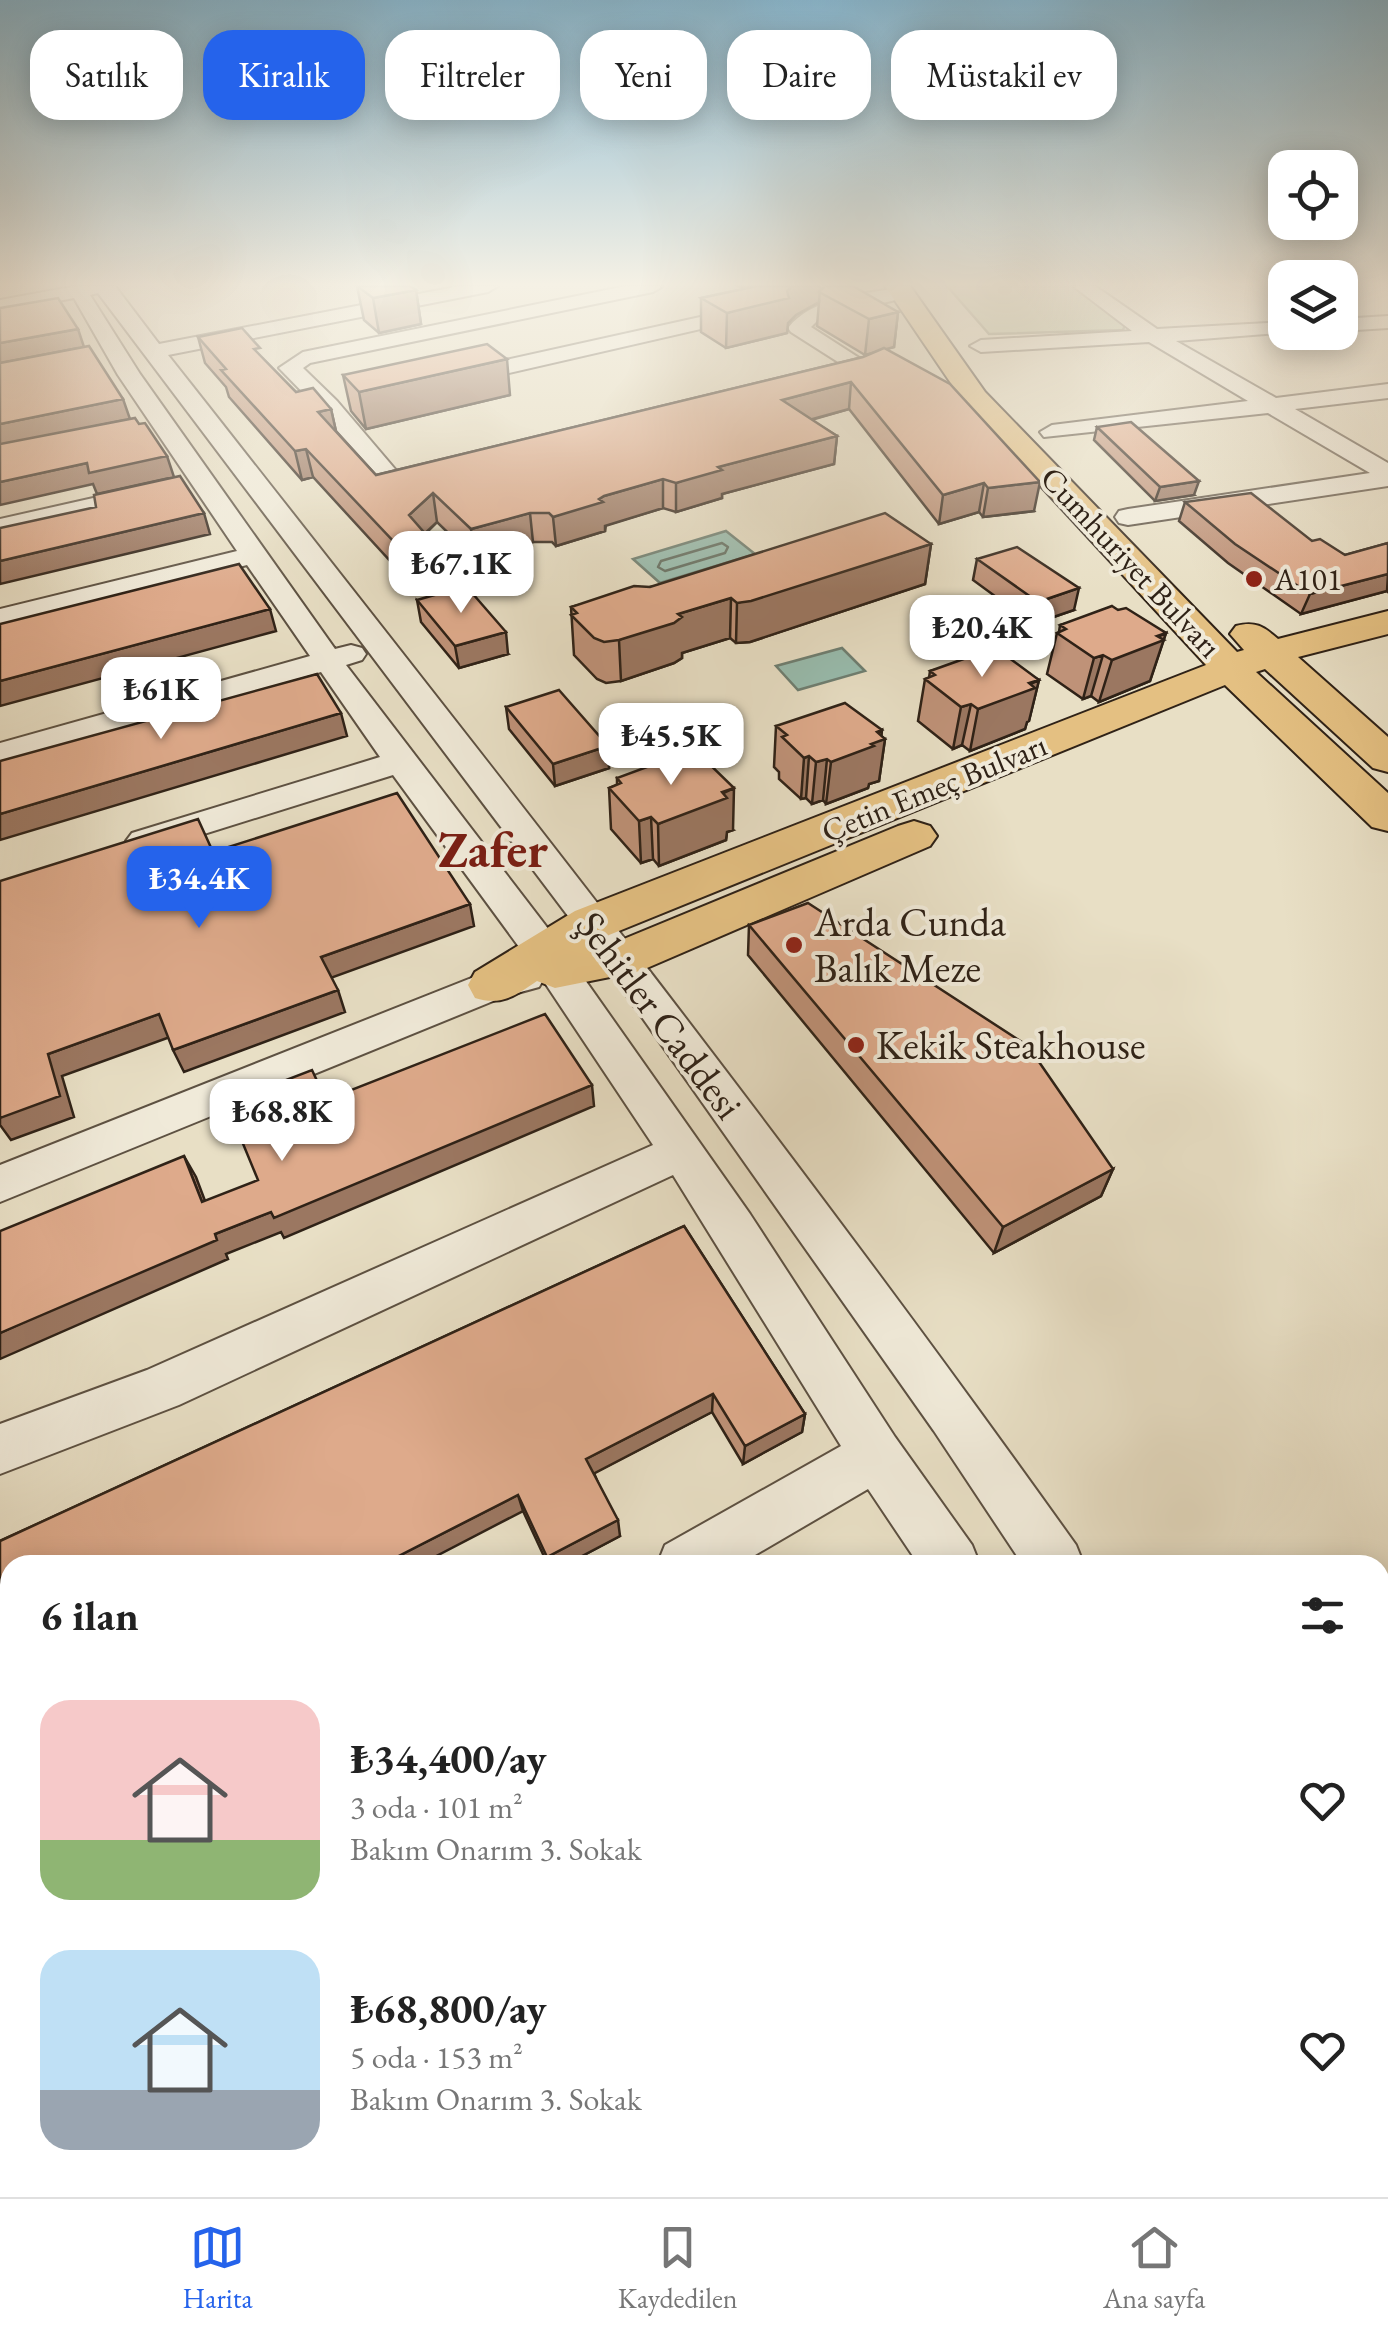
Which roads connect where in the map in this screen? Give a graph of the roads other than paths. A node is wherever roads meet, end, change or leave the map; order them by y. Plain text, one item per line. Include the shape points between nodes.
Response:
1 (136, 389) edge
2 (152, 389) edge
3 (318, 389) edge
4 (970, 389) edge
5 (1242, 389) edge
6 (1388, 391) edge
7 (1028, 404) dead end
8 (1272, 406) junction
9 (1052, 432) junction
10 (458, 473) edge
11 (1388, 476) edge
12 (202, 482) junction
13 (1128, 516) junction
14 (0, 527) edge
15 (253, 555) junction
16 (1179, 568) dead end
17 (1222, 608) dead end
18 (0, 618) edge
19 (1388, 622) edge
20 (383, 645) junction
21 (1388, 655) edge
22 (328, 661) junction
23 (1262, 674) junction
24 (0, 753) edge
25 (1388, 758) edge
26 (400, 762) junction
27 (1388, 817) edge
28 (114, 850) edge
29 (592, 923) junction
30 (622, 958) junction
31 (550, 962) junction
32 (492, 985) joint
33 (680, 1152) junction
34 (0, 1184) edge
35 (0, 1449) edge
36 (876, 1455) junction
37 (702, 1555) edge
38 (945, 1555) edge
39 (1049, 1555) edge

1 - 12 street, Şehitler Caddesi via 153,425
2 - 20 street, Şehitler Caddesi
3 - 10 street via 339,404 393,483
4 - 23 main road, Cumhuriyet Bulvarı
5 - 8 street
6 - 8 street
7 - 9 main road, Cumhuriyet Bulvarı
8 - 9 street
8 - 11 street
9 - 13 main road, Cumhuriyet Bulvarı
11 - 13 street
12 - 14 street
12 - 15 street, Şehitler Caddesi
13 - 16 main road, Cumhuriyet Bulvarı
15 - 18 street
15 - 22 street, Şehitler Caddesi
17 - 23 main road, Cumhuriyet Bulvarı
19 - 23 main road, Çetin Emeç Bulvarı
20 - 22 street
20 - 29 street, Şehitler Caddesi
21 - 23 main road, Çetin Emeç Bulvarı
22 - 24 street
22 - 26 street, Şehitler Caddesi
23 - 25 main road, Cumhuriyet Bulvarı
23 - 27 main road, Cumhuriyet Bulvarı
23 - 29 main road, Çetin Emeç Bulvarı
23 - 30 main road
26 - 28 street
26 - 31 street, Şehitler Caddesi
29 - 30 street, Şehitler Caddesi
29 - 31 main road, Çetin Emeç Bulvarı
30 - 31 main road
30 - 39 street, Şehitler Caddesi
31 - 32 main road, Çetin Emeç Bulvarı
31 - 33 street, Şehitler Caddesi
32 - 34 street
33 - 35 street via 161,1388
33 - 36 street, Şehitler Caddesi
36 - 37 street
36 - 38 street, Şehitler Caddesi

